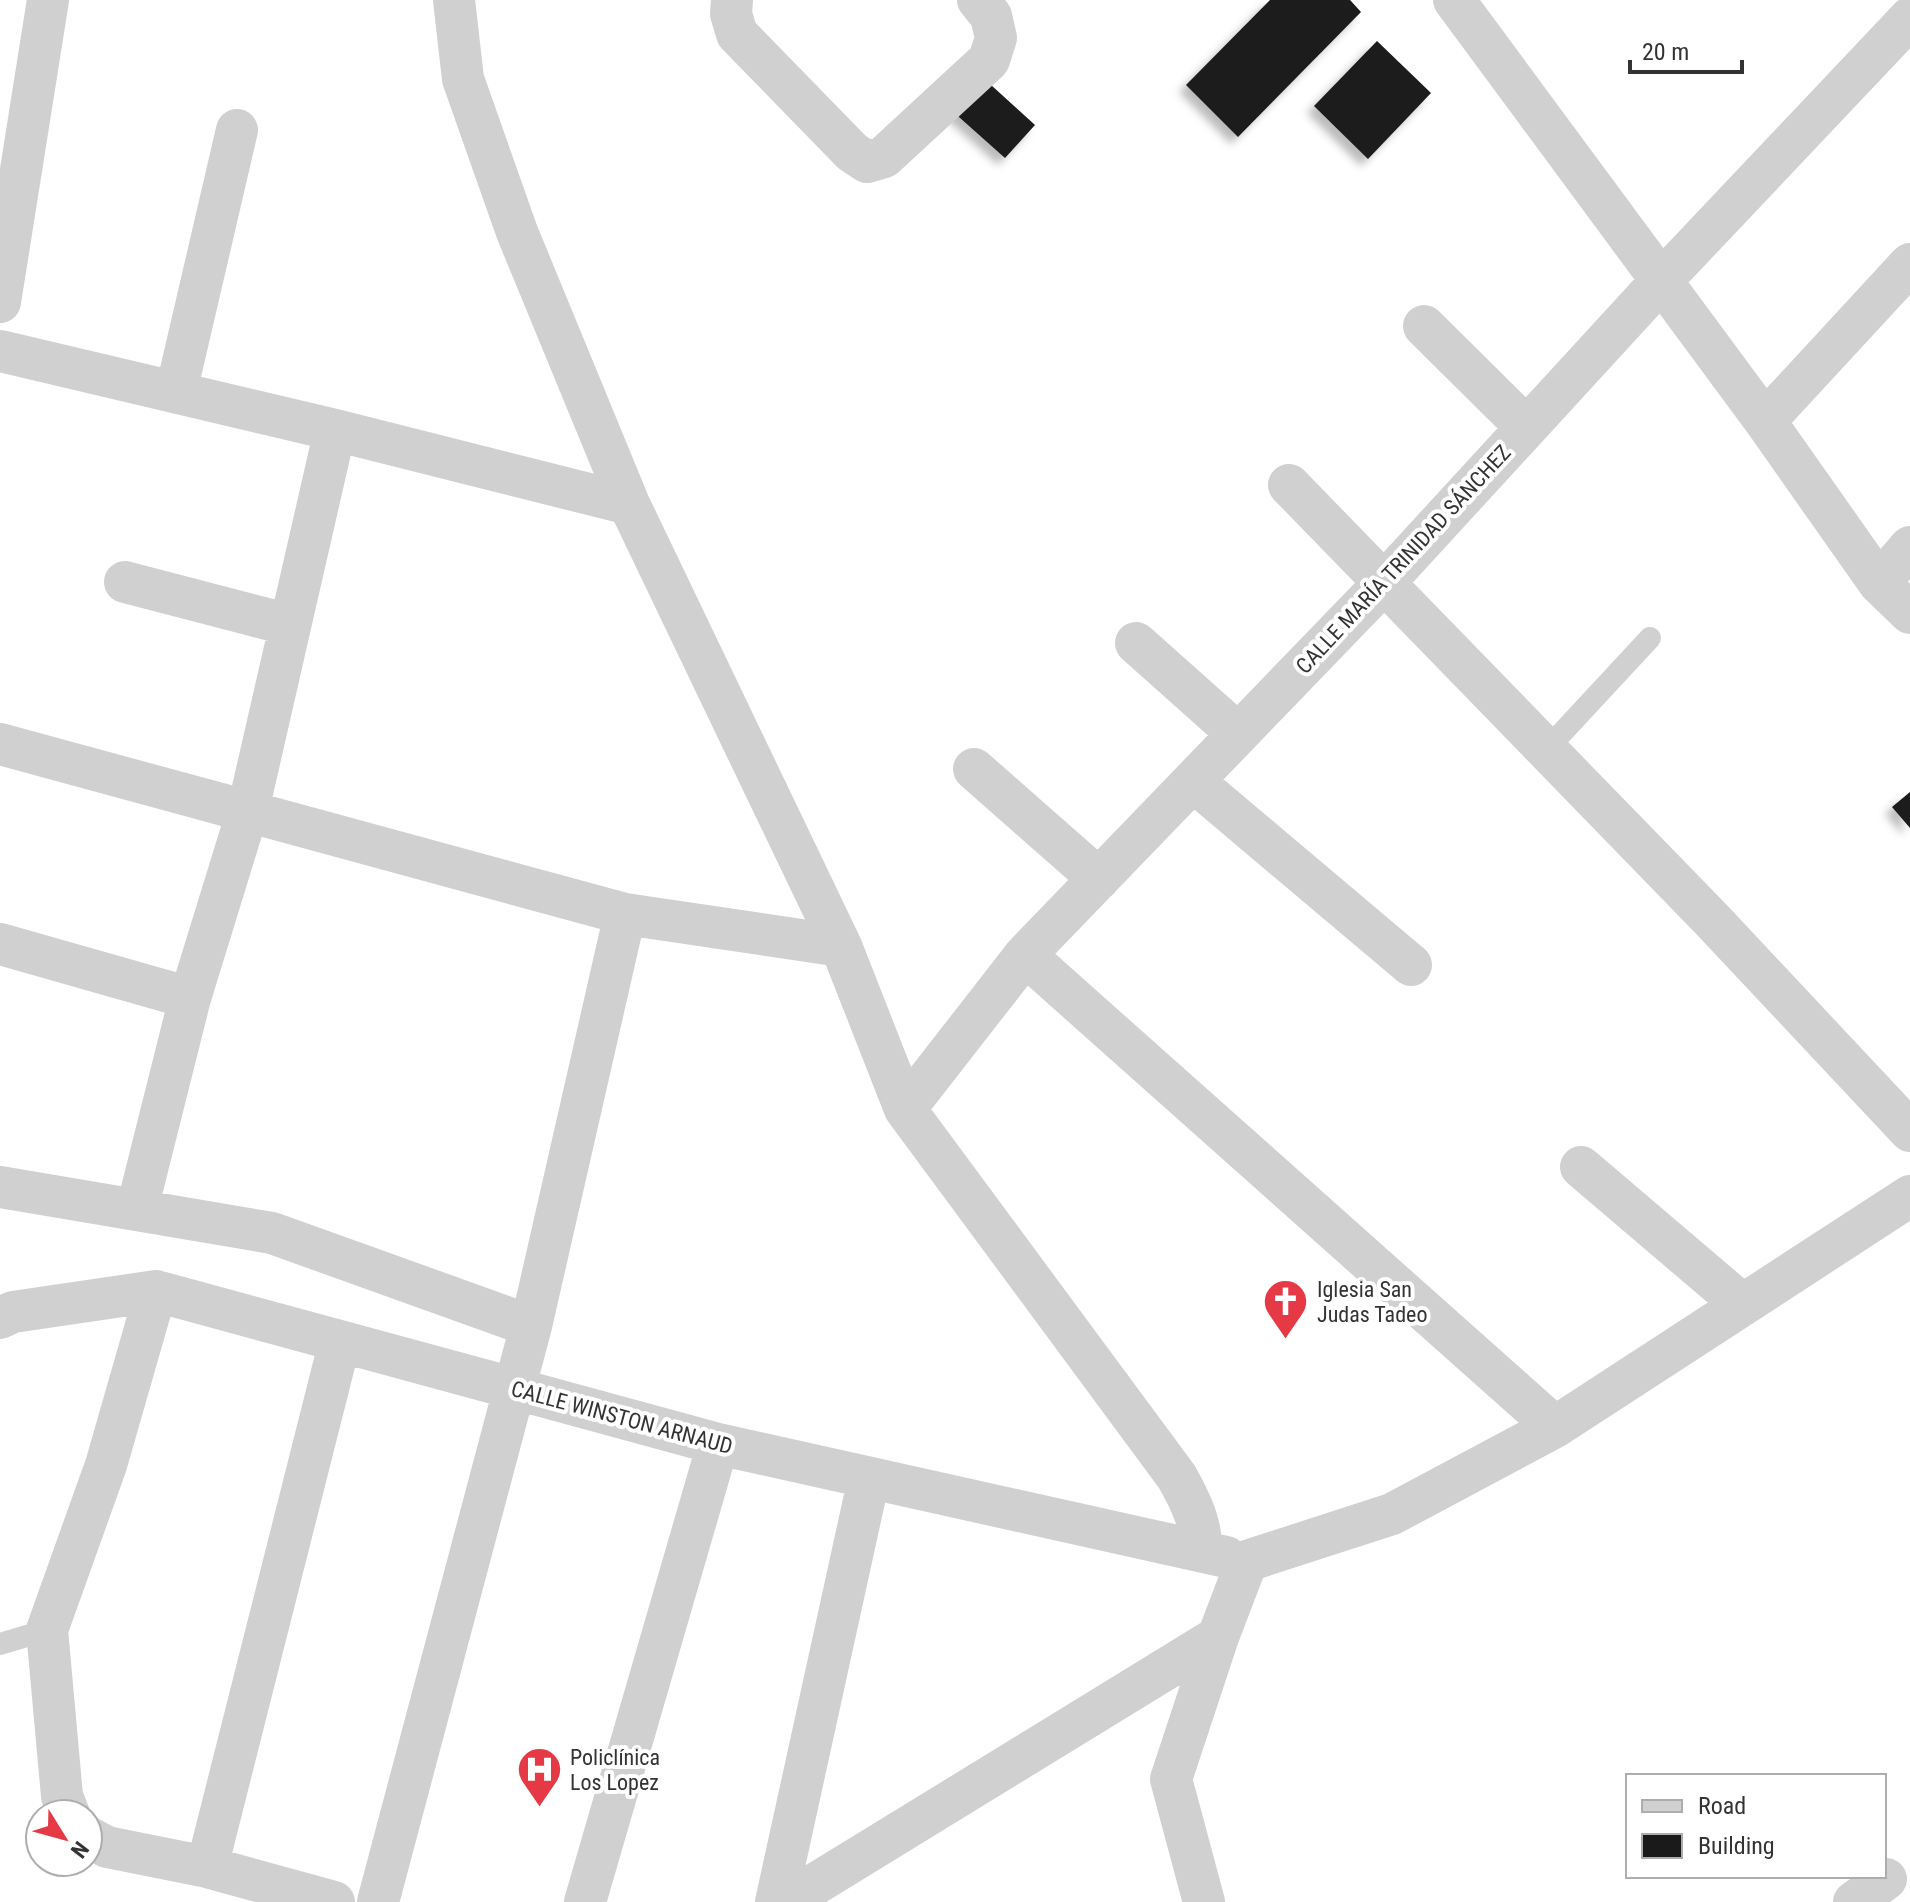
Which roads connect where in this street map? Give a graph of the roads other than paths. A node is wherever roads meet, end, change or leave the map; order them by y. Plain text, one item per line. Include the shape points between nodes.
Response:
1 (48, 0) edge
2 (454, 0) edge
3 (732, 0) edge
4 (978, 0) edge
5 (1454, 0) edge
6 (1910, 18) edge
7 (237, 130) dead end
8 (1910, 264) edge
9 (1662, 280) junction
10 (0, 302) edge
11 (1424, 326) dead end
12 (0, 351) edge
13 (176, 392) junction
14 (1765, 421) junction
15 (1526, 427) junction
16 (335, 430) junction
17 (1289, 485) dead end
18 (629, 504) junction
19 (1910, 547) edge
20 (125, 582) dead end
21 (1879, 583) junction
22 (1383, 584) junction
23 (1910, 613) edge
24 (290, 625) junction
25 (1650, 638) dead end
26 (1136, 643) dead end
27 (1238, 734) junction
28 (0, 744) edge
29 (1546, 750) junction
30 (974, 769) dead end
31 (1193, 781) junction
32 (248, 810) junction
33 (1099, 879) junction
34 (625, 914) junction
35 (0, 944) edge
36 (841, 946) junction
37 (1025, 955) junction
38 (1411, 965) dead end
39 (190, 998) junction
40 (905, 1109) junction
41 (1910, 1131) edge
42 (1581, 1167) dead end
43 (0, 1187) edge
44 (1910, 1196) edge
45 (137, 1209) junction
46 (156, 1291) junction
47 (1743, 1305) junction
48 (0, 1318) edge
49 (531, 1326) junction
50 (340, 1341) junction
51 (514, 1389) junction
52 (1555, 1427) junction
53 (718, 1444) junction
54 (869, 1478) junction
55 (1202, 1551) junction
56 (1247, 1561) junction
57 (47, 1630) junction
58 (1218, 1637) junction
59 (0, 1644) edge
60 (63, 1798) edge
61 (104, 1845) edge
62 (207, 1867) junction
63 (334, 1902) edge
64 (378, 1902) edge
65 (585, 1902) edge
66 (776, 1902) edge
67 (786, 1902) edge
68 (1204, 1902) edge

1 - 10 street
2 - 18 street via 463,79 517,232
3 - 4 street via 737,34 867,162 884,157 989,60 996,38 991,16
5 - 9 street
6 - 9 street, CALLE MARÍA TRINIDAD SÁNCHEZ
7 - 13 street
8 - 14 street
9 - 14 street
9 - 15 street, CALLE MARÍA TRINIDAD SÁNCHEZ
11 - 15 street
12 - 13 street
13 - 16 street
14 - 21 street
15 - 22 street, CALLE MARÍA TRINIDAD SÁNCHEZ
16 - 18 street
16 - 24 street
17 - 22 street
18 - 36 street
19 - 21 street
20 - 24 street
21 - 23 street
22 - 27 street, CALLE MARÍA TRINIDAD SÁNCHEZ
22 - 29 street
24 - 32 street
25 - 29 lane
26 - 27 street
27 - 31 street, CALLE MARÍA TRINIDAD SÁNCHEZ
28 - 32 street
29 - 41 street
30 - 33 street
31 - 33 street, CALLE MARÍA TRINIDAD SÁNCHEZ
31 - 38 street
32 - 34 street
32 - 39 street
33 - 37 street, CALLE MARÍA TRINIDAD SÁNCHEZ
34 - 36 street
34 - 49 street
35 - 39 street
36 - 40 street
37 - 40 street, CALLE MARÍA TRINIDAD SÁNCHEZ
37 - 52 street
39 - 45 street
40 - 55 street via 1177,1477 1192,1504
42 - 47 street
43 - 45 street
44 - 47 street
45 - 49 street via 272,1233
46 - 48 street, CALLE WINSTON ARNAUD
46 - 50 street, CALLE WINSTON ARNAUD
46 - 57 street via 106,1465
47 - 52 street
49 - 51 street
50 - 51 street, CALLE WINSTON ARNAUD
50 - 62 street
51 - 53 street, CALLE WINSTON ARNAUD
51 - 64 street
52 - 56 street via 1392,1514
53 - 54 street, CALLE WINSTON ARNAUD
53 - 65 street
54 - 55 street, CALLE WINSTON ARNAUD
54 - 66 street
55 - 56 street, CALLE WINSTON ARNAUD
56 - 58 street
57 - 59 lane
57 - 60 street
58 - 67 street
58 - 68 street via 1171,1779
61 - 62 street
62 - 63 street

